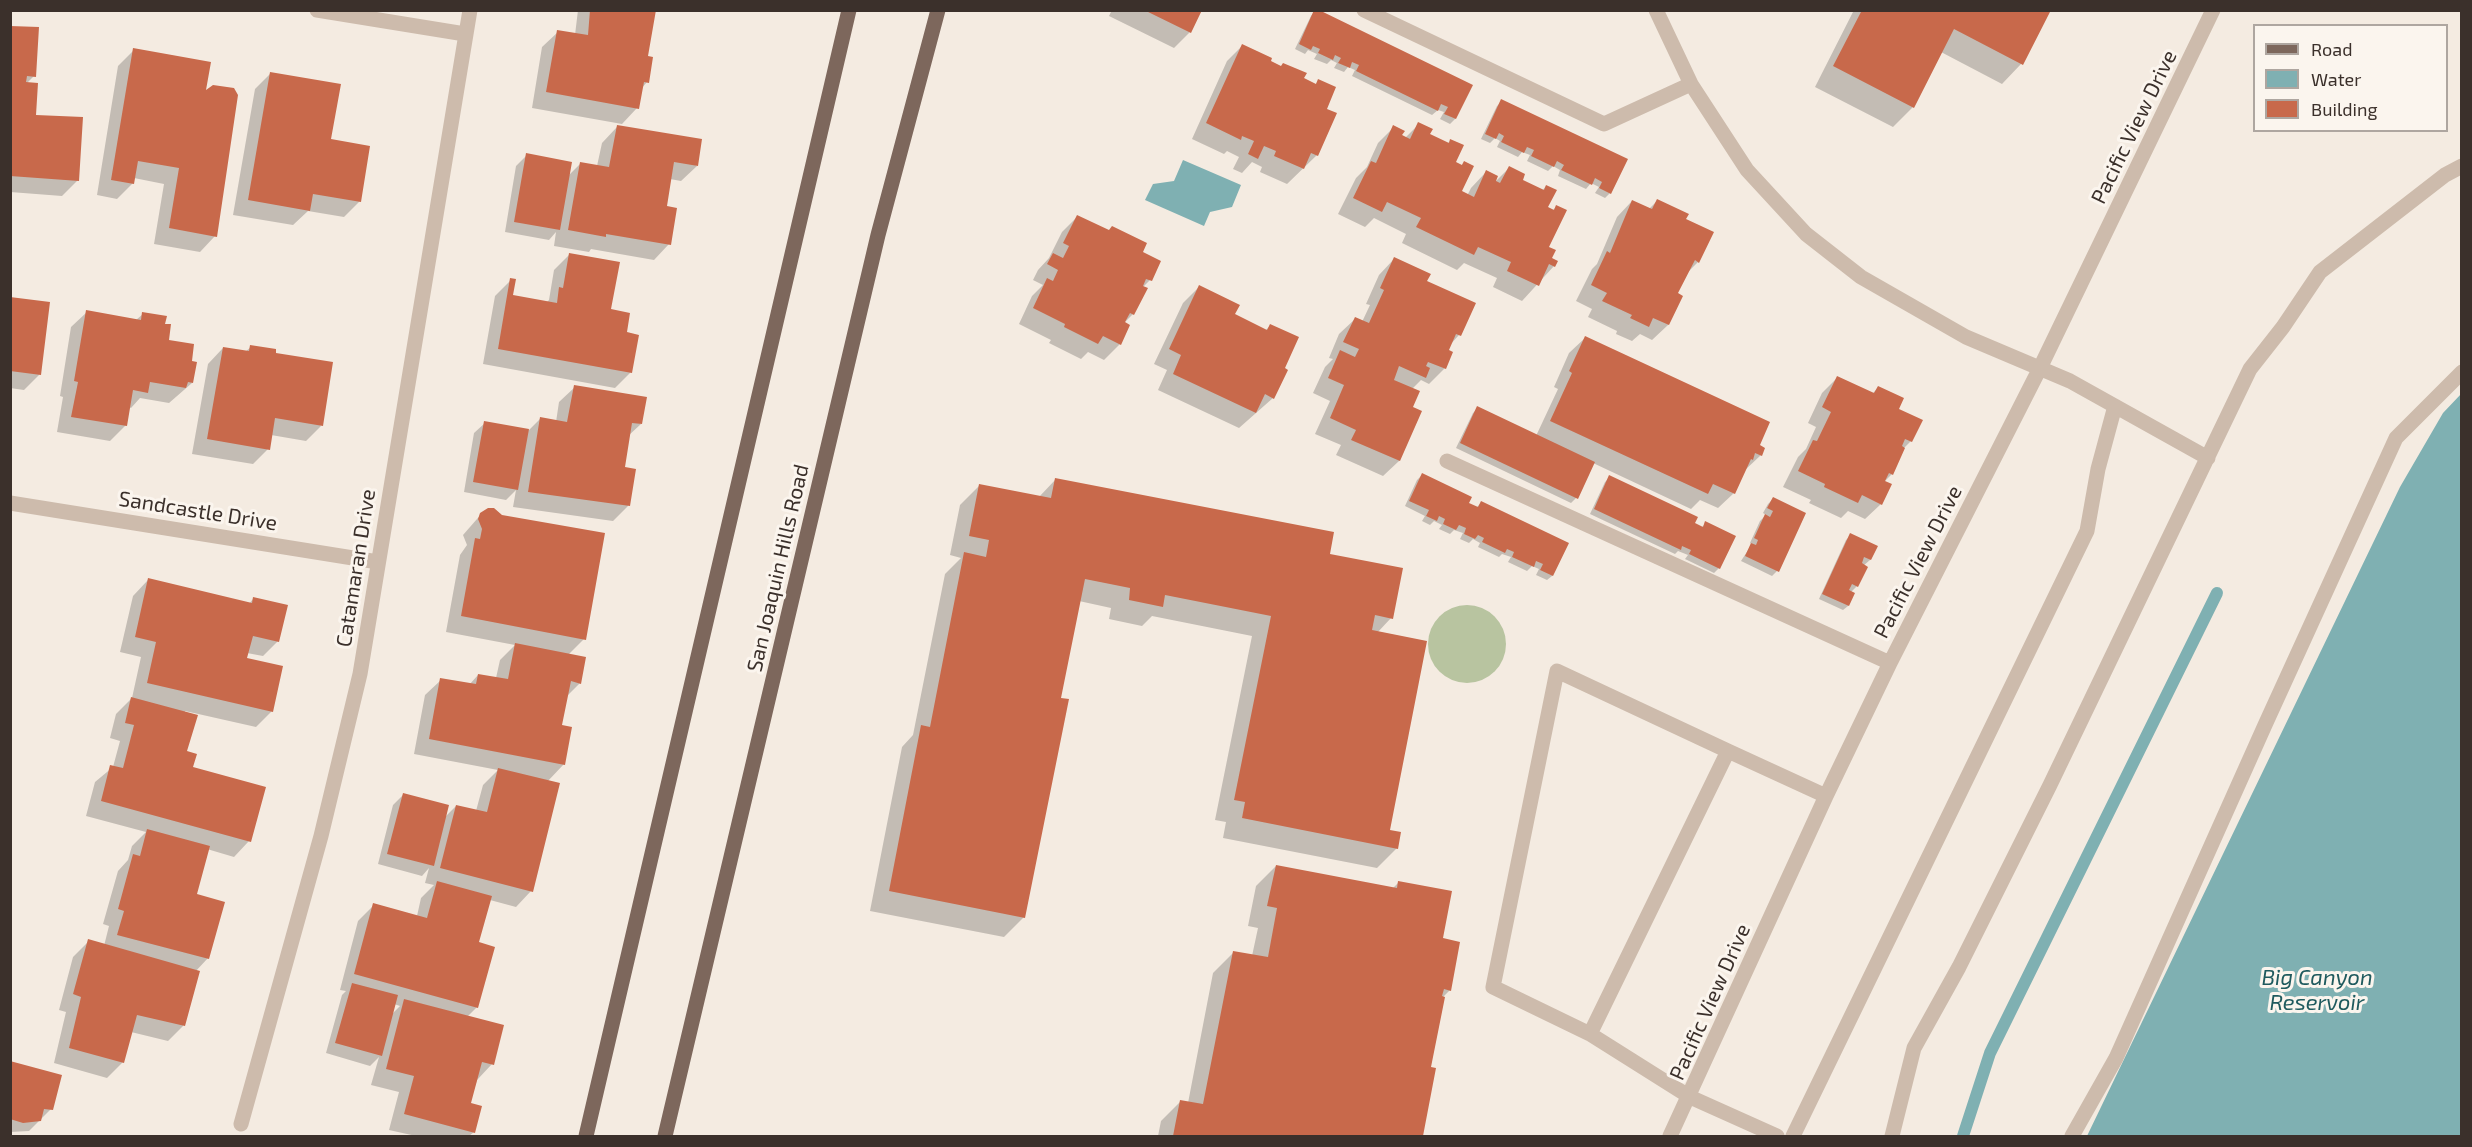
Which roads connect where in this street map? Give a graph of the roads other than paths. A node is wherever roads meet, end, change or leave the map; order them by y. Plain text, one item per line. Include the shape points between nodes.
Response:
1 (317, 10) edge
2 (470, 10) edge
3 (849, 10) edge
4 (938, 10) edge
5 (1364, 10) edge
6 (1656, 10) edge
7 (2213, 10) edge
8 (465, 34) junction
9 (1691, 84) junction
10 (2462, 166) edge
11 (2040, 368) junction
12 (2462, 372) edge
13 (2115, 406) junction
14 (2208, 458) junction
15 (1447, 461) dead end
16 (10, 503) edge
17 (378, 562) junction
18 (1890, 663) junction
19 (1728, 751) junction
20 (1826, 796) junction
21 (1590, 1034) junction
22 (1690, 1097) junction
23 (241, 1124) dead end
24 (586, 1137) edge
25 (665, 1137) edge
26 (1670, 1137) edge
27 (1777, 1137) edge
28 (1793, 1137) edge
29 (1892, 1137) edge
30 (2072, 1137) edge

1 - 8 street
2 - 8 street, Catamaran Drive
3 - 24 main road
4 - 25 main road, San Joaquin Hills Road via 878,235
5 - 9 street via 1604,124
6 - 9 street
7 - 11 street, Pacific View Drive
8 - 17 street, Catamaran Drive
9 - 11 street via 1747,170 1806,234 1861,277 1965,337
10 - 14 street via 2320,272 2250,369
11 - 13 street
11 - 18 street, Pacific View Drive
12 - 30 street via 2397,438 2116,1058
13 - 14 street
13 - 28 street via 2087,531
14 - 29 street via 2050,785 1914,1048
15 - 18 street
16 - 17 street, Sandcastle Drive
17 - 23 street, Catamaran Drive via 360,674 321,836
18 - 20 street, Pacific View Drive
19 - 20 street
19 - 21 street
19 - 21 street via 1557,671 1493,987
20 - 22 street, Pacific View Drive
21 - 22 street
22 - 26 street, Pacific View Drive
22 - 27 street

